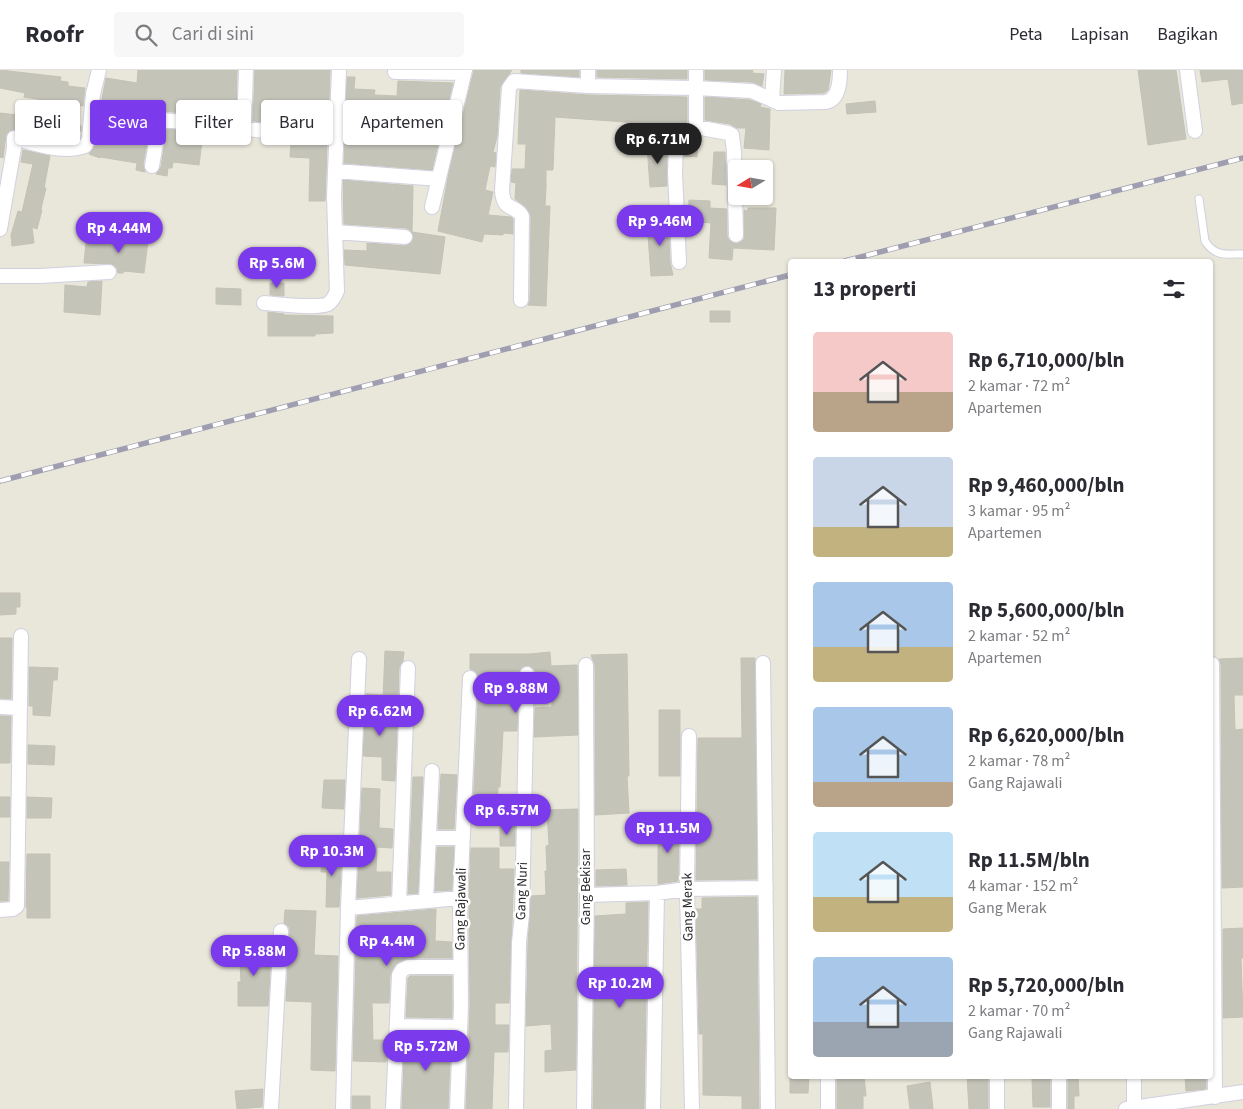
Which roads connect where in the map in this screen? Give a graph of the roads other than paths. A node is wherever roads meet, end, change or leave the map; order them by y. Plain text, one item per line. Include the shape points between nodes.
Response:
1 (99, 70) edge
2 (246, 70) edge
3 (339, 70) edge
4 (588, 70) edge
5 (696, 70) edge
6 (774, 70) edge
7 (840, 70) edge
8 (1187, 70) edge
9 (395, 72) dead end
10 (464, 72) edge
11 (588, 86) junction
12 (696, 88) junction
13 (93, 100) edge
14 (245, 100) edge
15 (458, 100) edge
16 (772, 100) junction
17 (696, 127) junction
18 (90, 130) edge
19 (251, 130) edge
20 (1195, 131) dead end
21 (0, 135) edge
22 (336, 137) junction
23 (14, 138) junction
24 (156, 145) edge
25 (447, 145) edge
26 (152, 166) dead end
27 (335, 170) junction
28 (439, 179) junction
29 (1199, 199) dead end
30 (432, 207) dead end
31 (0, 229) edge
32 (335, 232) junction
33 (736, 235) dead end
34 (404, 237) dead end
35 (1243, 254) edge
36 (679, 262) dead end
37 (109, 272) dead end
38 (0, 276) edge
39 (521, 300) dead end
40 (264, 303) dead end
41 (20, 636) dead end
42 (359, 659) dead end
43 (763, 663) dead end
44 (586, 666) dead end
45 (408, 668) dead end
46 (527, 674) dead end
47 (470, 678) dead end
48 (0, 707) edge
49 (18, 708) junction
50 (689, 736) dead end
51 (432, 771) dead end
52 (1213, 808) edge
53 (430, 838) junction
54 (463, 838) junction
55 (766, 888) junction
56 (687, 889) junction
57 (657, 892) junction
58 (587, 895) junction
59 (460, 898) junction
60 (426, 900) junction
61 (399, 903) junction
62 (348, 908) junction
63 (0, 910) edge
64 (281, 931) dead end
65 (460, 967) junction
66 (397, 1026) junction
67 (460, 1027) junction
68 (828, 1079) edge
69 (996, 1079) edge
70 (1059, 1079) edge
71 (1134, 1079) edge
72 (1243, 1092) edge
73 (1215, 1097) junction
74 (1130, 1108) edge
75 (271, 1109) edge
76 (343, 1109) edge
77 (393, 1109) edge
78 (457, 1109) edge
79 (516, 1109) edge
80 (584, 1109) edge
81 (653, 1109) edge
82 (692, 1109) edge
83 (768, 1109) edge
84 (828, 1109) edge
85 (997, 1109) edge
86 (1059, 1109) edge

1 - 13 street
2 - 14 street
3 - 22 street
4 - 11 street
5 - 12 street
6 - 16 street
7 - 16 street via 832,101 779,103
8 - 20 street
9 - 10 street
10 - 15 street
11 - 12 street
11 - 39 street via 514,82 509,88 502,198 522,216
12 - 16 street via 752,91
12 - 17 street
17 - 33 street via 732,135
17 - 36 street via 680,137 676,144
18 - 23 street via 86,146 76,150 42,146
19 - 22 street
21 - 23 street
22 - 27 street
23 - 31 street
24 - 26 street
25 - 28 street
27 - 28 street
27 - 32 street
28 - 30 street
29 - 35 lane via 1208,246 1218,254
32 - 34 street
32 - 40 street via 337,291 332,300 316,306
37 - 38 street
41 - 49 street
42 - 62 street
43 - 55 street
44 - 58 street, Gang Bekisar
45 - 61 street
46 - 79 street, Gang Nuri
47 - 54 street, Gang Rajawali
48 - 49 street
49 - 63 street via 17,906
50 - 56 street, Gang Merak
51 - 53 street
52 - 73 street
53 - 54 street
53 - 60 street
54 - 59 street, Gang Rajawali
55 - 56 street
55 - 83 street
56 - 57 street
56 - 82 street, Gang Merak
57 - 58 street
57 - 81 street
58 - 80 street, Gang Bekisar
59 - 60 street
59 - 65 street, Gang Rajawali
60 - 61 street
61 - 62 street
62 - 76 street
64 - 75 street
65 - 66 street via 408,967 402,970 399,975
65 - 67 street, Gang Rajawali
66 - 67 street
66 - 77 street
67 - 78 street, Gang Rajawali
68 - 84 street
69 - 85 street
70 - 86 street
71 - 74 street
72 - 73 street
73 - 74 street

